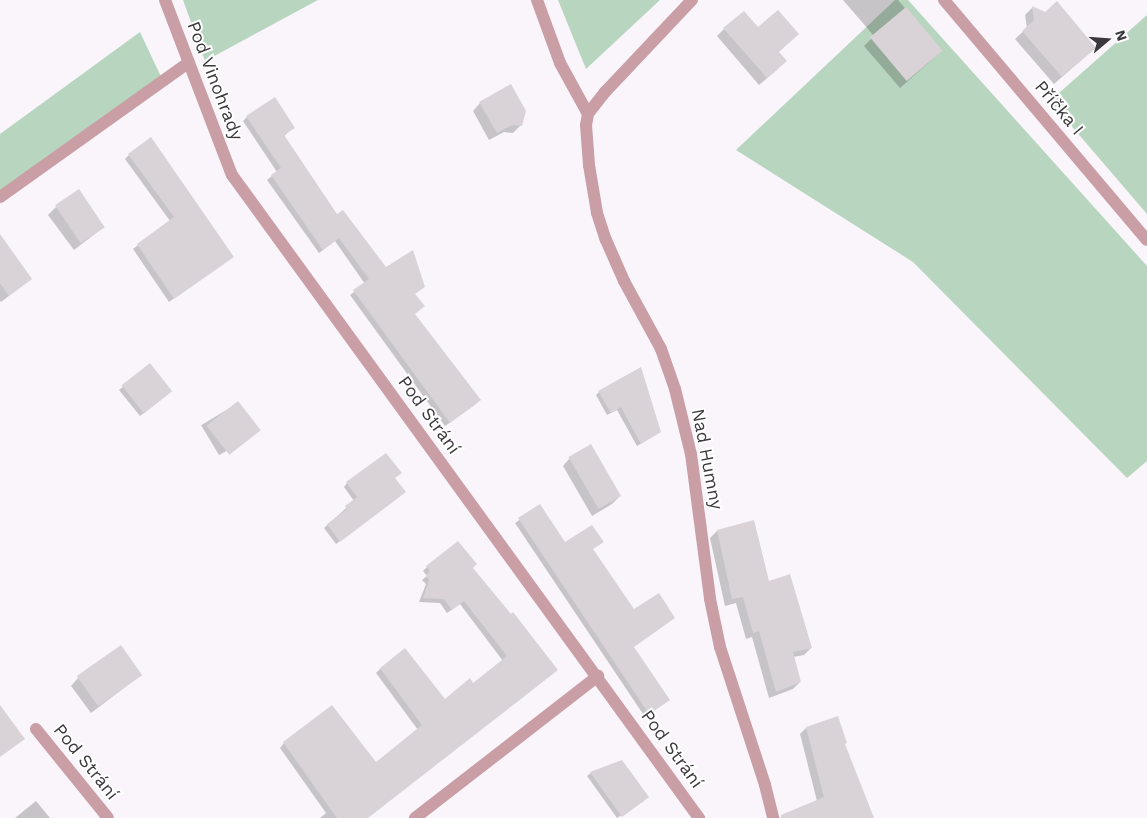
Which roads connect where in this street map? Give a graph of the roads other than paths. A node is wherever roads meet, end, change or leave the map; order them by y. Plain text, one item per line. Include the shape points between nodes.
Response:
1 (165, 0) edge
2 (537, 0) edge
3 (692, 0) edge
4 (944, 0) edge
5 (189, 62) junction
6 (588, 114) junction
7 (232, 175) joint
8 (0, 197) edge
9 (1147, 240) edge
10 (598, 676) junction
11 (36, 728) dead end
12 (108, 818) edge
13 (414, 818) edge
14 (700, 818) edge
15 (773, 818) edge

1 - 5 street, Pod Vinohrady
2 - 6 street via 560,64
3 - 6 street
4 - 9 street, Příčka I
5 - 7 street, Pod Vinohrady
5 - 8 street
6 - 15 street, Nad Humny via 589,165 597,213 624,281 660,349 675,389 692,454 710,599 720,647
7 - 10 street, Pod Strání
10 - 13 street
10 - 14 street, Pod Strání
11 - 12 street, Pod Strání

